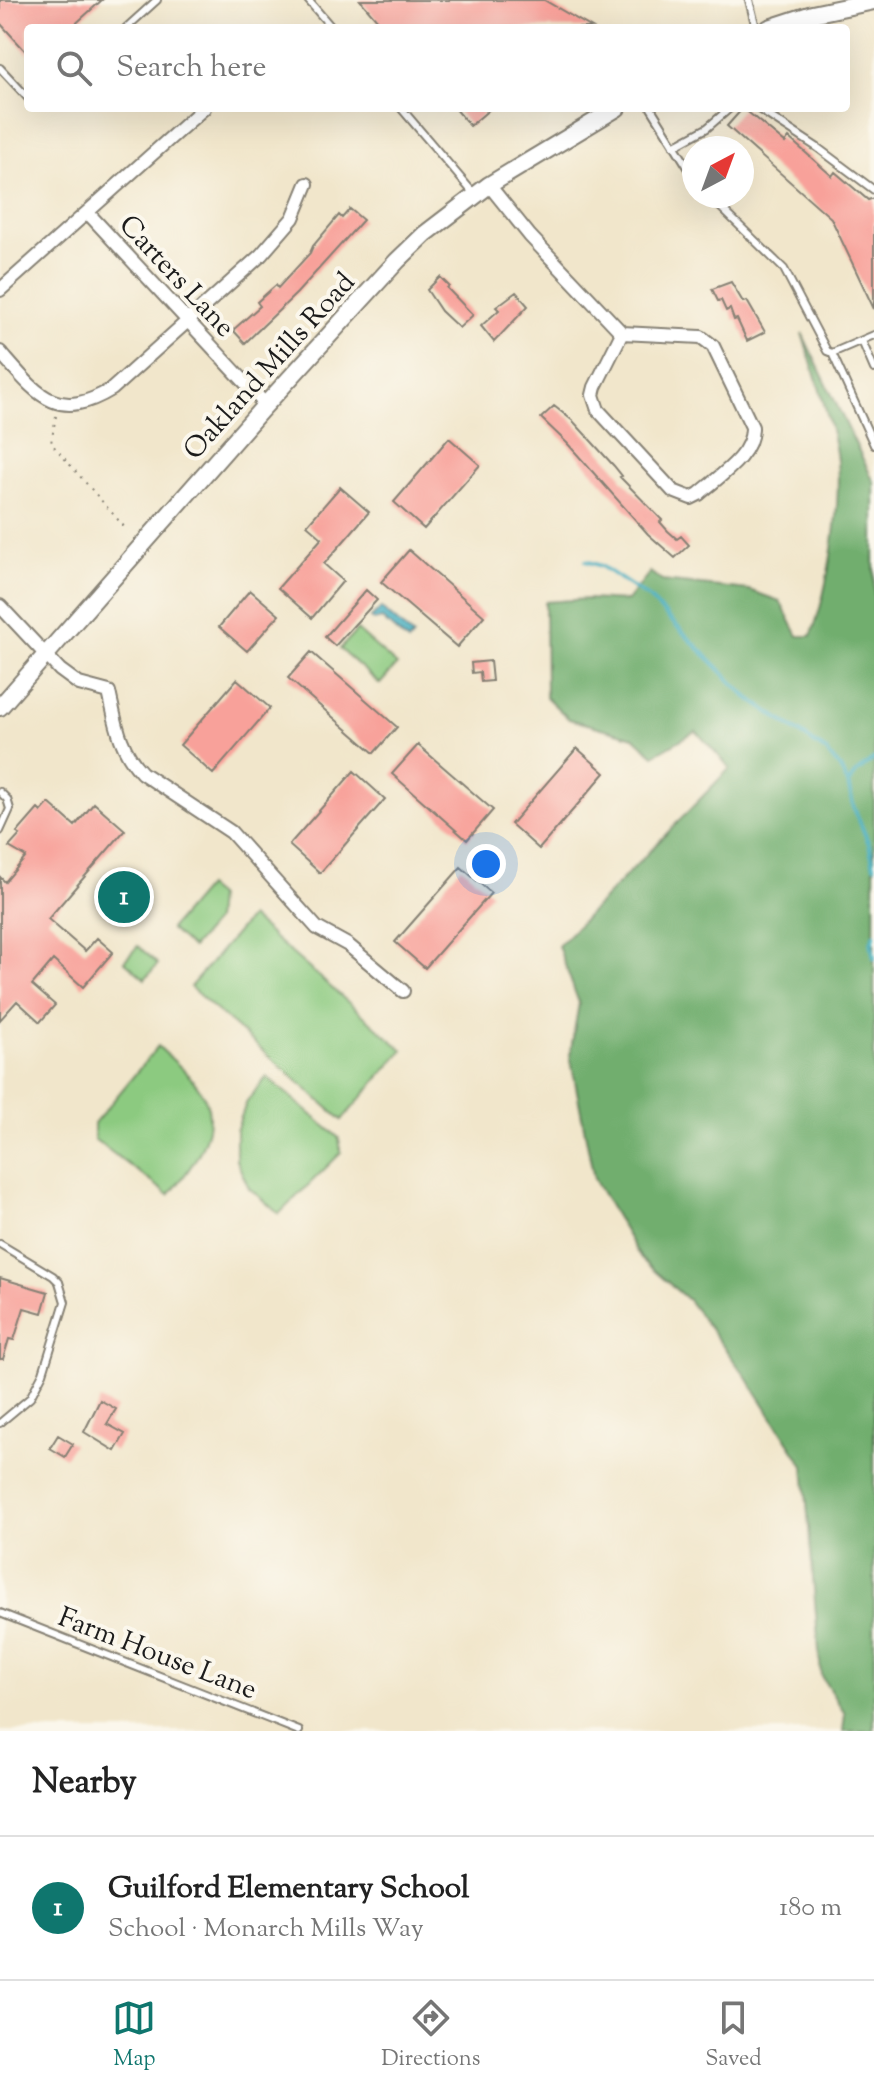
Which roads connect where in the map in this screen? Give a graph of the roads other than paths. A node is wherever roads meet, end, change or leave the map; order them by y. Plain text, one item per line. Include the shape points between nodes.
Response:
1 (157, 0) edge
2 (308, 0) edge
3 (749, 0) edge
4 (874, 1) edge
5 (130, 24) edge
6 (329, 24) edge
7 (755, 24) edge
8 (781, 24) edge
9 (0, 68) edge
10 (24, 94) edge
11 (200, 112) edge
12 (405, 112) edge
13 (610, 112) edge
14 (653, 112) edge
15 (725, 112) edge
16 (763, 112) edge
17 (674, 146) junction
18 (682, 158) edge
19 (307, 184) dead end
20 (482, 190) junction
21 (874, 190) edge
22 (721, 208) edge
23 (88, 213) junction
24 (0, 290) edge
25 (187, 321) junction
26 (622, 333) junction
27 (874, 335) edge
28 (862, 341) junction
29 (0, 352) edge
30 (832, 353) junction
31 (874, 369) edge
32 (266, 405) junction
33 (874, 445) edge
34 (0, 606) edge
35 (45, 655) junction
36 (0, 707) edge
37 (0, 792) edge
38 (0, 831) edge
39 (403, 991) dead end
40 (0, 1244) edge
41 (0, 1423) edge
42 (0, 1613) edge
43 (299, 1731) edge

1 - 5 lane
2 - 6 lane
3 - 7 lane
4 - 8 street
9 - 10 lane
11 - 23 street
12 - 20 lane
13 - 20 street, Oakland Mills Road
14 - 17 lane
15 - 17 lane
16 - 21 lane
17 - 18 lane
19 - 25 street via 281,234
20 - 26 street
20 - 32 street, Oakland Mills Road via 397,261
22 - 30 lane via 784,269 822,344
23 - 24 street
23 - 25 street, Carters Lane
25 - 29 street via 112,389 85,403 44,397
25 - 32 street, Carters Lane
26 - 26 street via 708,340 752,427 750,446 691,498 673,491 598,410 595,387
27 - 28 lane
28 - 30 lane
28 - 31 lane
30 - 33 lane
32 - 35 street, Oakland Mills Road
34 - 35 street
35 - 36 street, Oakland Mills Road
35 - 39 street via 79,684 109,692 120,743 142,773 231,832 317,928 348,945
37 - 38 lane via 10,809
40 - 41 lane via 53,1276 65,1302 37,1386
42 - 43 lane, Farm House Lane

